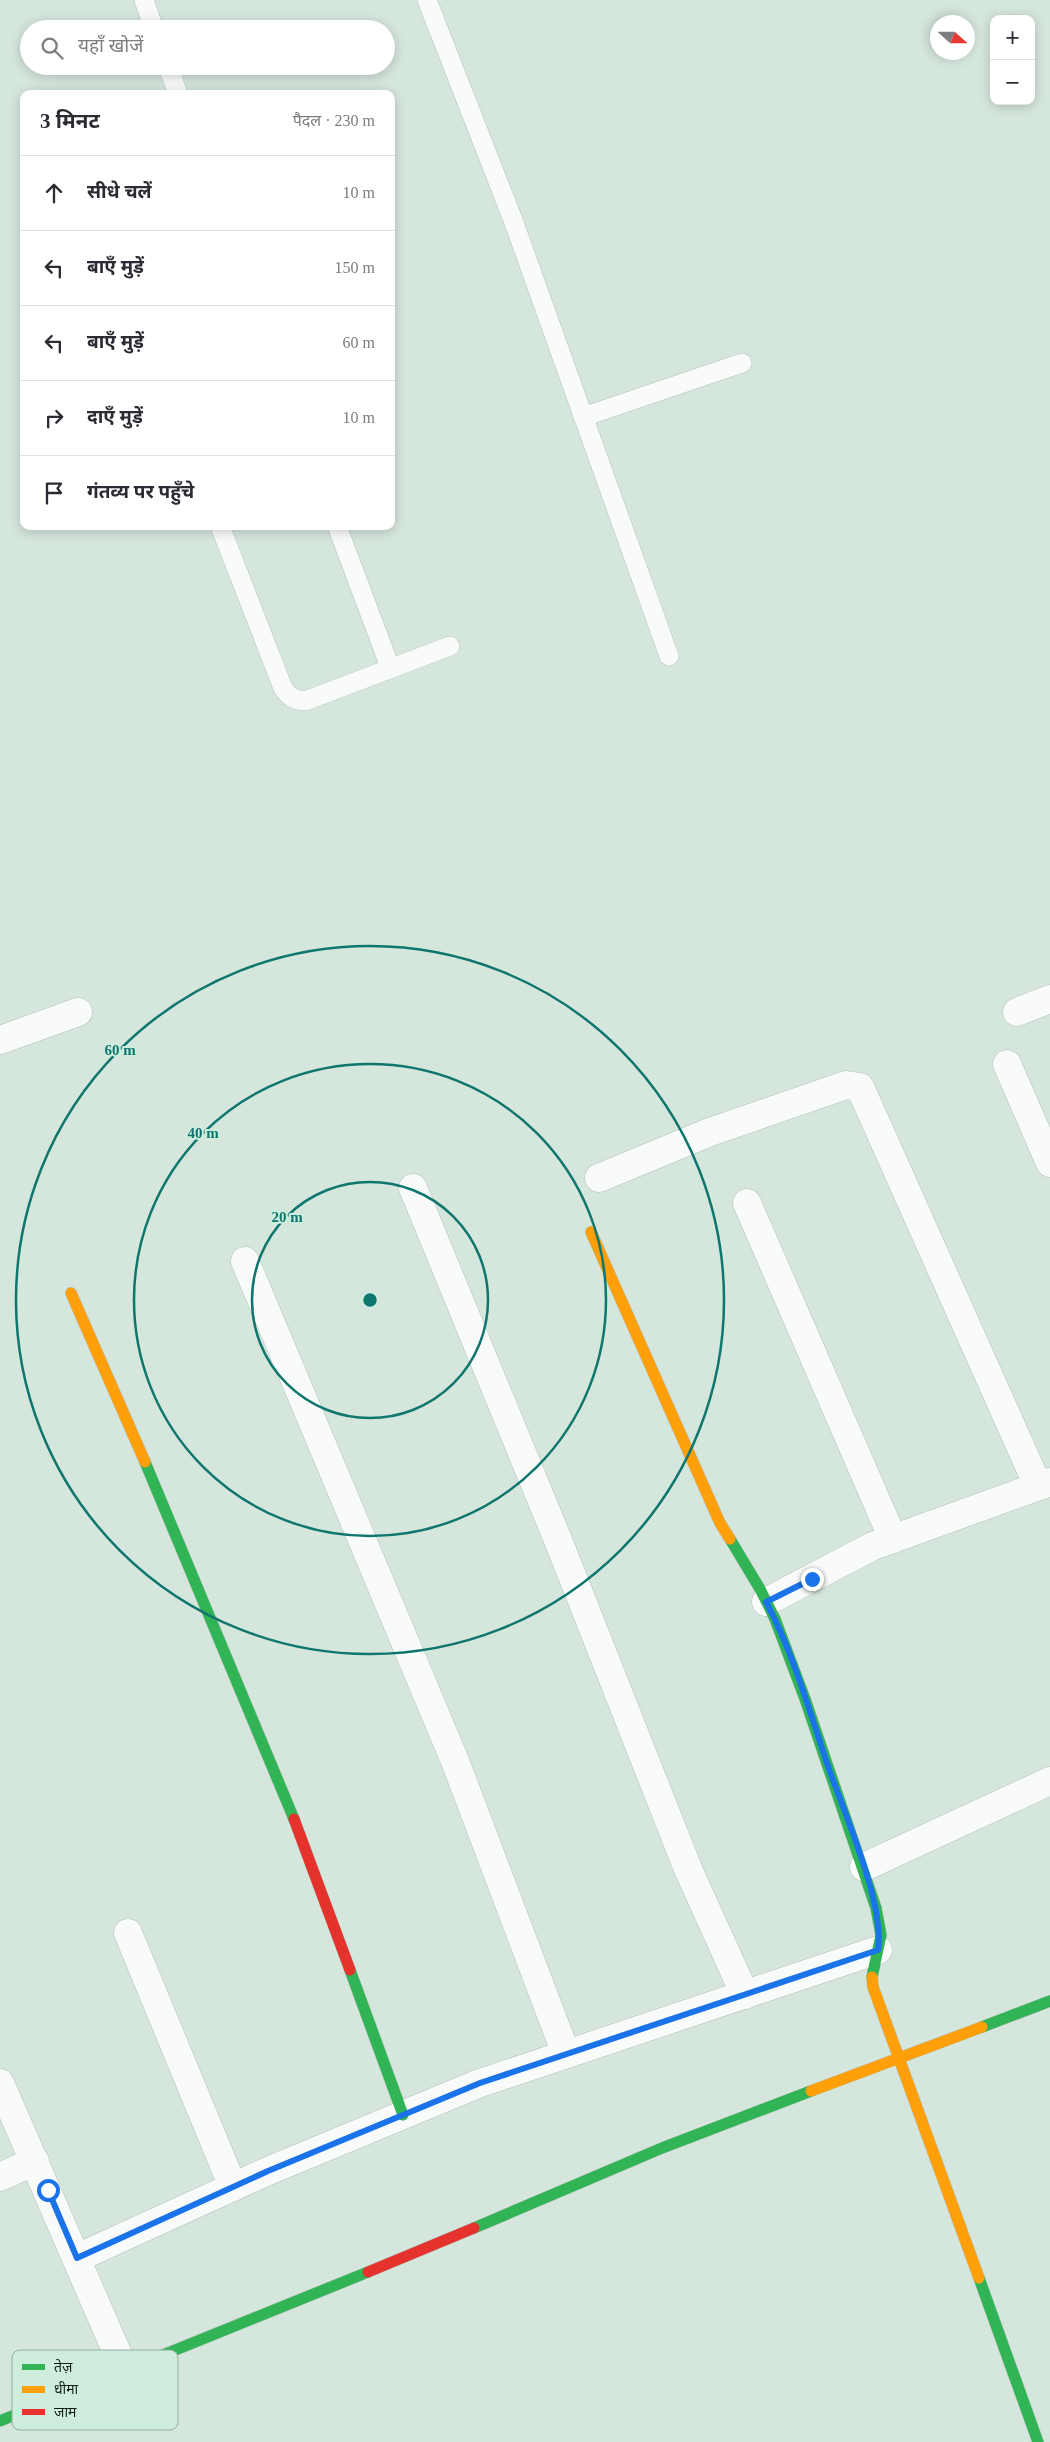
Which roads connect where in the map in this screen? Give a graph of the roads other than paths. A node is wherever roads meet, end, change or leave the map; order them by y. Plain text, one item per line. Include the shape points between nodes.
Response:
1 (144, 0) edge
2 (428, 0) edge
3 (151, 20) edge
4 (171, 75) edge
5 (177, 90) edge
6 (742, 363) dead end
7 (583, 417) junction
8 (222, 530) edge
9 (339, 530) edge
10 (450, 646) dead end
11 (669, 656) dead end
12 (390, 667) junction
13 (1050, 999) edge
14 (78, 1012) dead end
15 (1017, 1012) dead end
16 (0, 1040) edge
17 (1006, 1064) dead end
18 (1050, 1163) edge
19 (598, 1178) dead end
20 (412, 1188) dead end
21 (747, 1203) dead end
22 (590, 1232) dead end
23 (244, 1261) dead end
24 (71, 1293) dead end
25 (1044, 1484) edge
26 (893, 1539) junction
27 (766, 1602) junction
28 (1050, 1781) edge
29 (864, 1867) junction
30 (128, 1934) dead end
31 (878, 1950) junction
32 (745, 1995) junction
33 (1049, 2003) edge
34 (566, 2054) junction
35 (900, 2057) junction
36 (0, 2083) edge
37 (403, 2115) junction
38 (35, 2161) junction
39 (0, 2177) edge
40 (233, 2187) junction
41 (77, 2258) junction
42 (116, 2350) edge
43 (178, 2350) edge
44 (12, 2416) edge
45 (0, 2421) edge
46 (1038, 2442) edge

1 - 3 lane
2 - 7 lane
4 - 5 lane
6 - 7 lane
7 - 11 lane
8 - 12 lane via 283,688 289,696 305,701
9 - 12 lane
10 - 12 lane
13 - 15 street
14 - 16 street
17 - 18 street
19 - 25 street via 710,1132 846,1085 860,1087
20 - 32 street via 555,1531 688,1869
21 - 26 street
22 - 27 street via 720,1523
23 - 34 street via 455,1761
24 - 37 street via 110,1378 288,1802
25 - 26 street
26 - 27 street via 847,1559
27 - 29 street via 805,1700
28 - 29 street
29 - 31 street via 881,1935
30 - 40 street
31 - 32 street
31 - 35 street via 872,1974 873,1986
32 - 34 street
33 - 35 street
34 - 37 street via 480,2083
35 - 43 street via 662,2148
35 - 46 street
36 - 38 street
37 - 40 street
38 - 39 street
38 - 41 street
40 - 41 street
41 - 42 street
44 - 45 street

